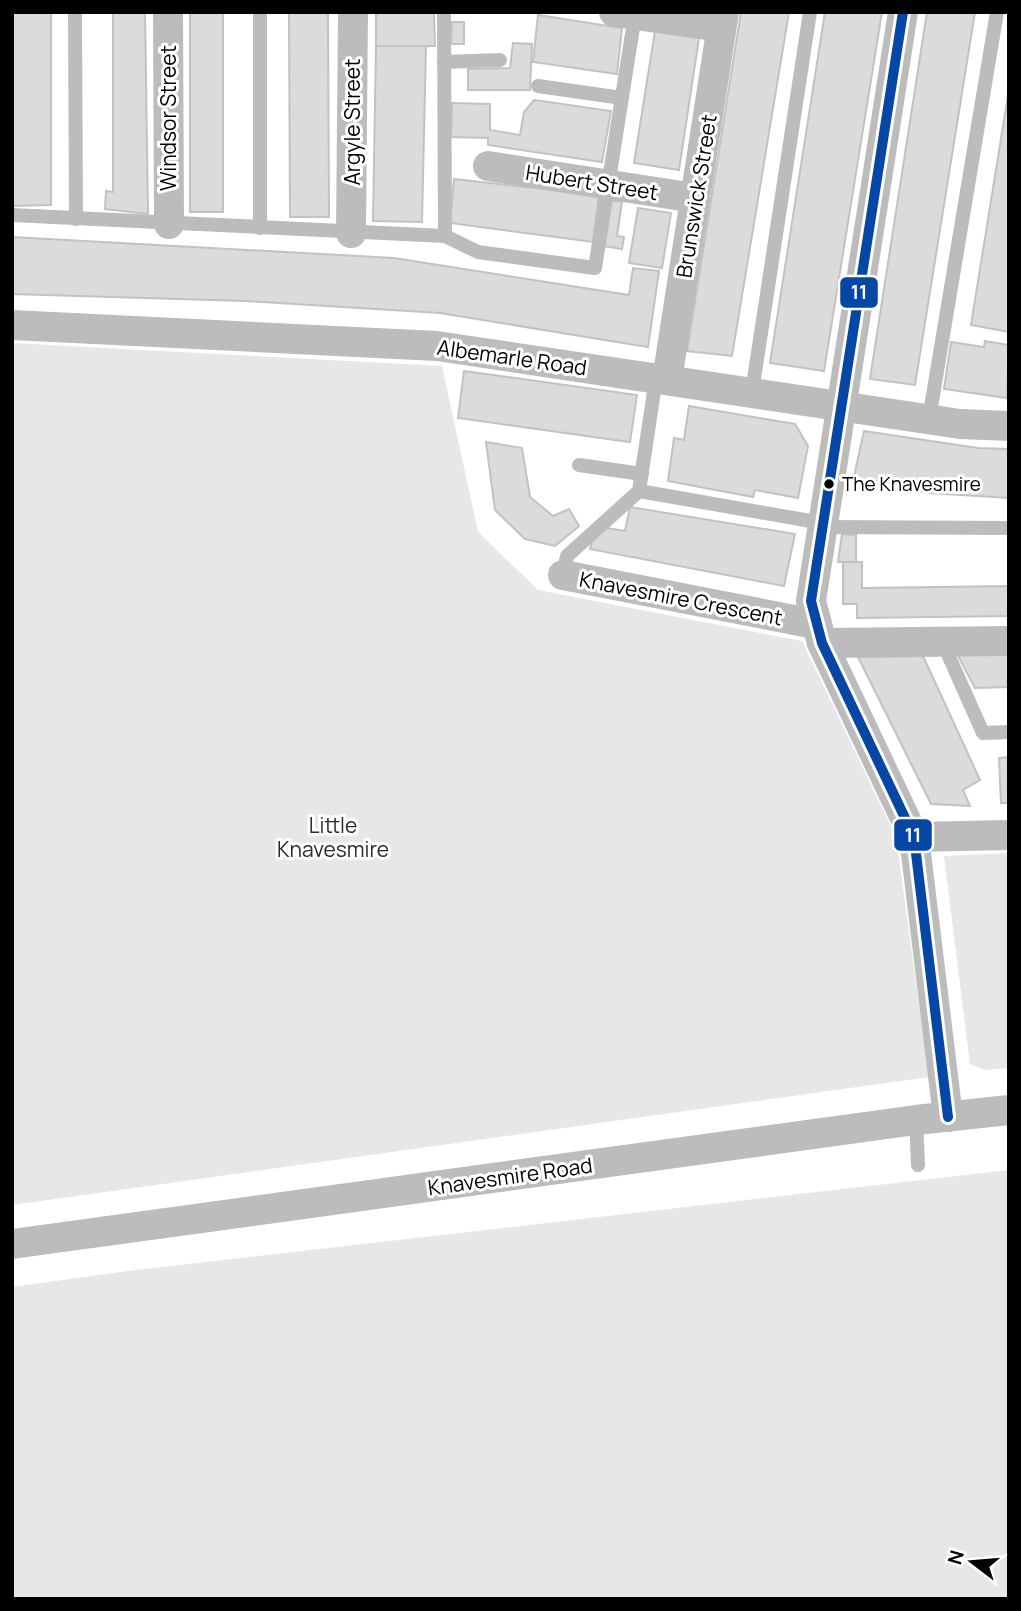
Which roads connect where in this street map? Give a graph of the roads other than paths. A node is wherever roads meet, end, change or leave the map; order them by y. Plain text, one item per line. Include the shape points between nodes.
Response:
1 (75, 12) edge
2 (168, 12) edge
3 (260, 12) edge
4 (353, 12) edge
5 (444, 12) edge
6 (810, 12) edge
7 (903, 12) edge
8 (997, 12) edge
9 (625, 14) edge
10 (722, 20) edge
11 (500, 60) dead end
12 (444, 62) junction
13 (538, 86) dead end
14 (622, 98) junction
15 (488, 166) dead end
16 (607, 184) junction
17 (695, 198) junction
18 (12, 215) edge
19 (76, 219) junction
20 (169, 224) junction
21 (260, 228) junction
22 (351, 233) junction
23 (444, 236) junction
24 (12, 326) edge
25 (662, 379) junction
26 (752, 392) junction
27 (840, 404) junction
28 (929, 419) junction
29 (1009, 426) edge
30 (579, 465) dead end
31 (642, 474) junction
32 (639, 491) junction
33 (822, 525) junction
34 (1009, 528) edge
35 (563, 575) joint
36 (818, 633) junction
37 (1009, 641) edge
38 (943, 642) junction
39 (1009, 732) edge
40 (1009, 835) edge
41 (914, 837) junction
42 (1009, 1110) edge
43 (948, 1117) junction
44 (916, 1120) junction
45 (918, 1165) dead end
46 (12, 1244) edge

1 - 19 lane
2 - 20 street, Windsor Street
3 - 21 lane
4 - 22 street, Argyle Street
5 - 12 lane
6 - 26 lane
7 - 27 street
8 - 28 lane
9 - 10 street
9 - 14 lane
10 - 17 street, Brunswick Street
11 - 12 lane
12 - 23 lane
13 - 14 lane
14 - 16 lane
15 - 16 street, Hubert Street
16 - 17 street, Hubert Street
16 - 23 lane via 595,268 478,252
17 - 25 street, Brunswick Street
18 - 19 lane
19 - 20 lane
20 - 21 lane
21 - 22 lane
22 - 23 lane
24 - 25 street, Albemarle Road via 438,346
25 - 26 street, Albemarle Road
25 - 31 lane
26 - 27 street, Albemarle Road
27 - 28 street, Albemarle Road
27 - 33 street
28 - 29 street, Albemarle Road
30 - 31 lane
31 - 32 lane
32 - 33 lane
32 - 35 lane via 567,556
33 - 34 lane
33 - 36 street via 812,582
35 - 36 street, Knavesmire Crescent
36 - 38 street, Knavesmire Crescent
36 - 41 street
37 - 38 street, Knavesmire Crescent
38 - 39 lane via 983,733
40 - 41 street
41 - 43 street
42 - 43 street, Knavesmire Road
43 - 44 street, Knavesmire Road
44 - 45 lane
44 - 46 street, Knavesmire Road

